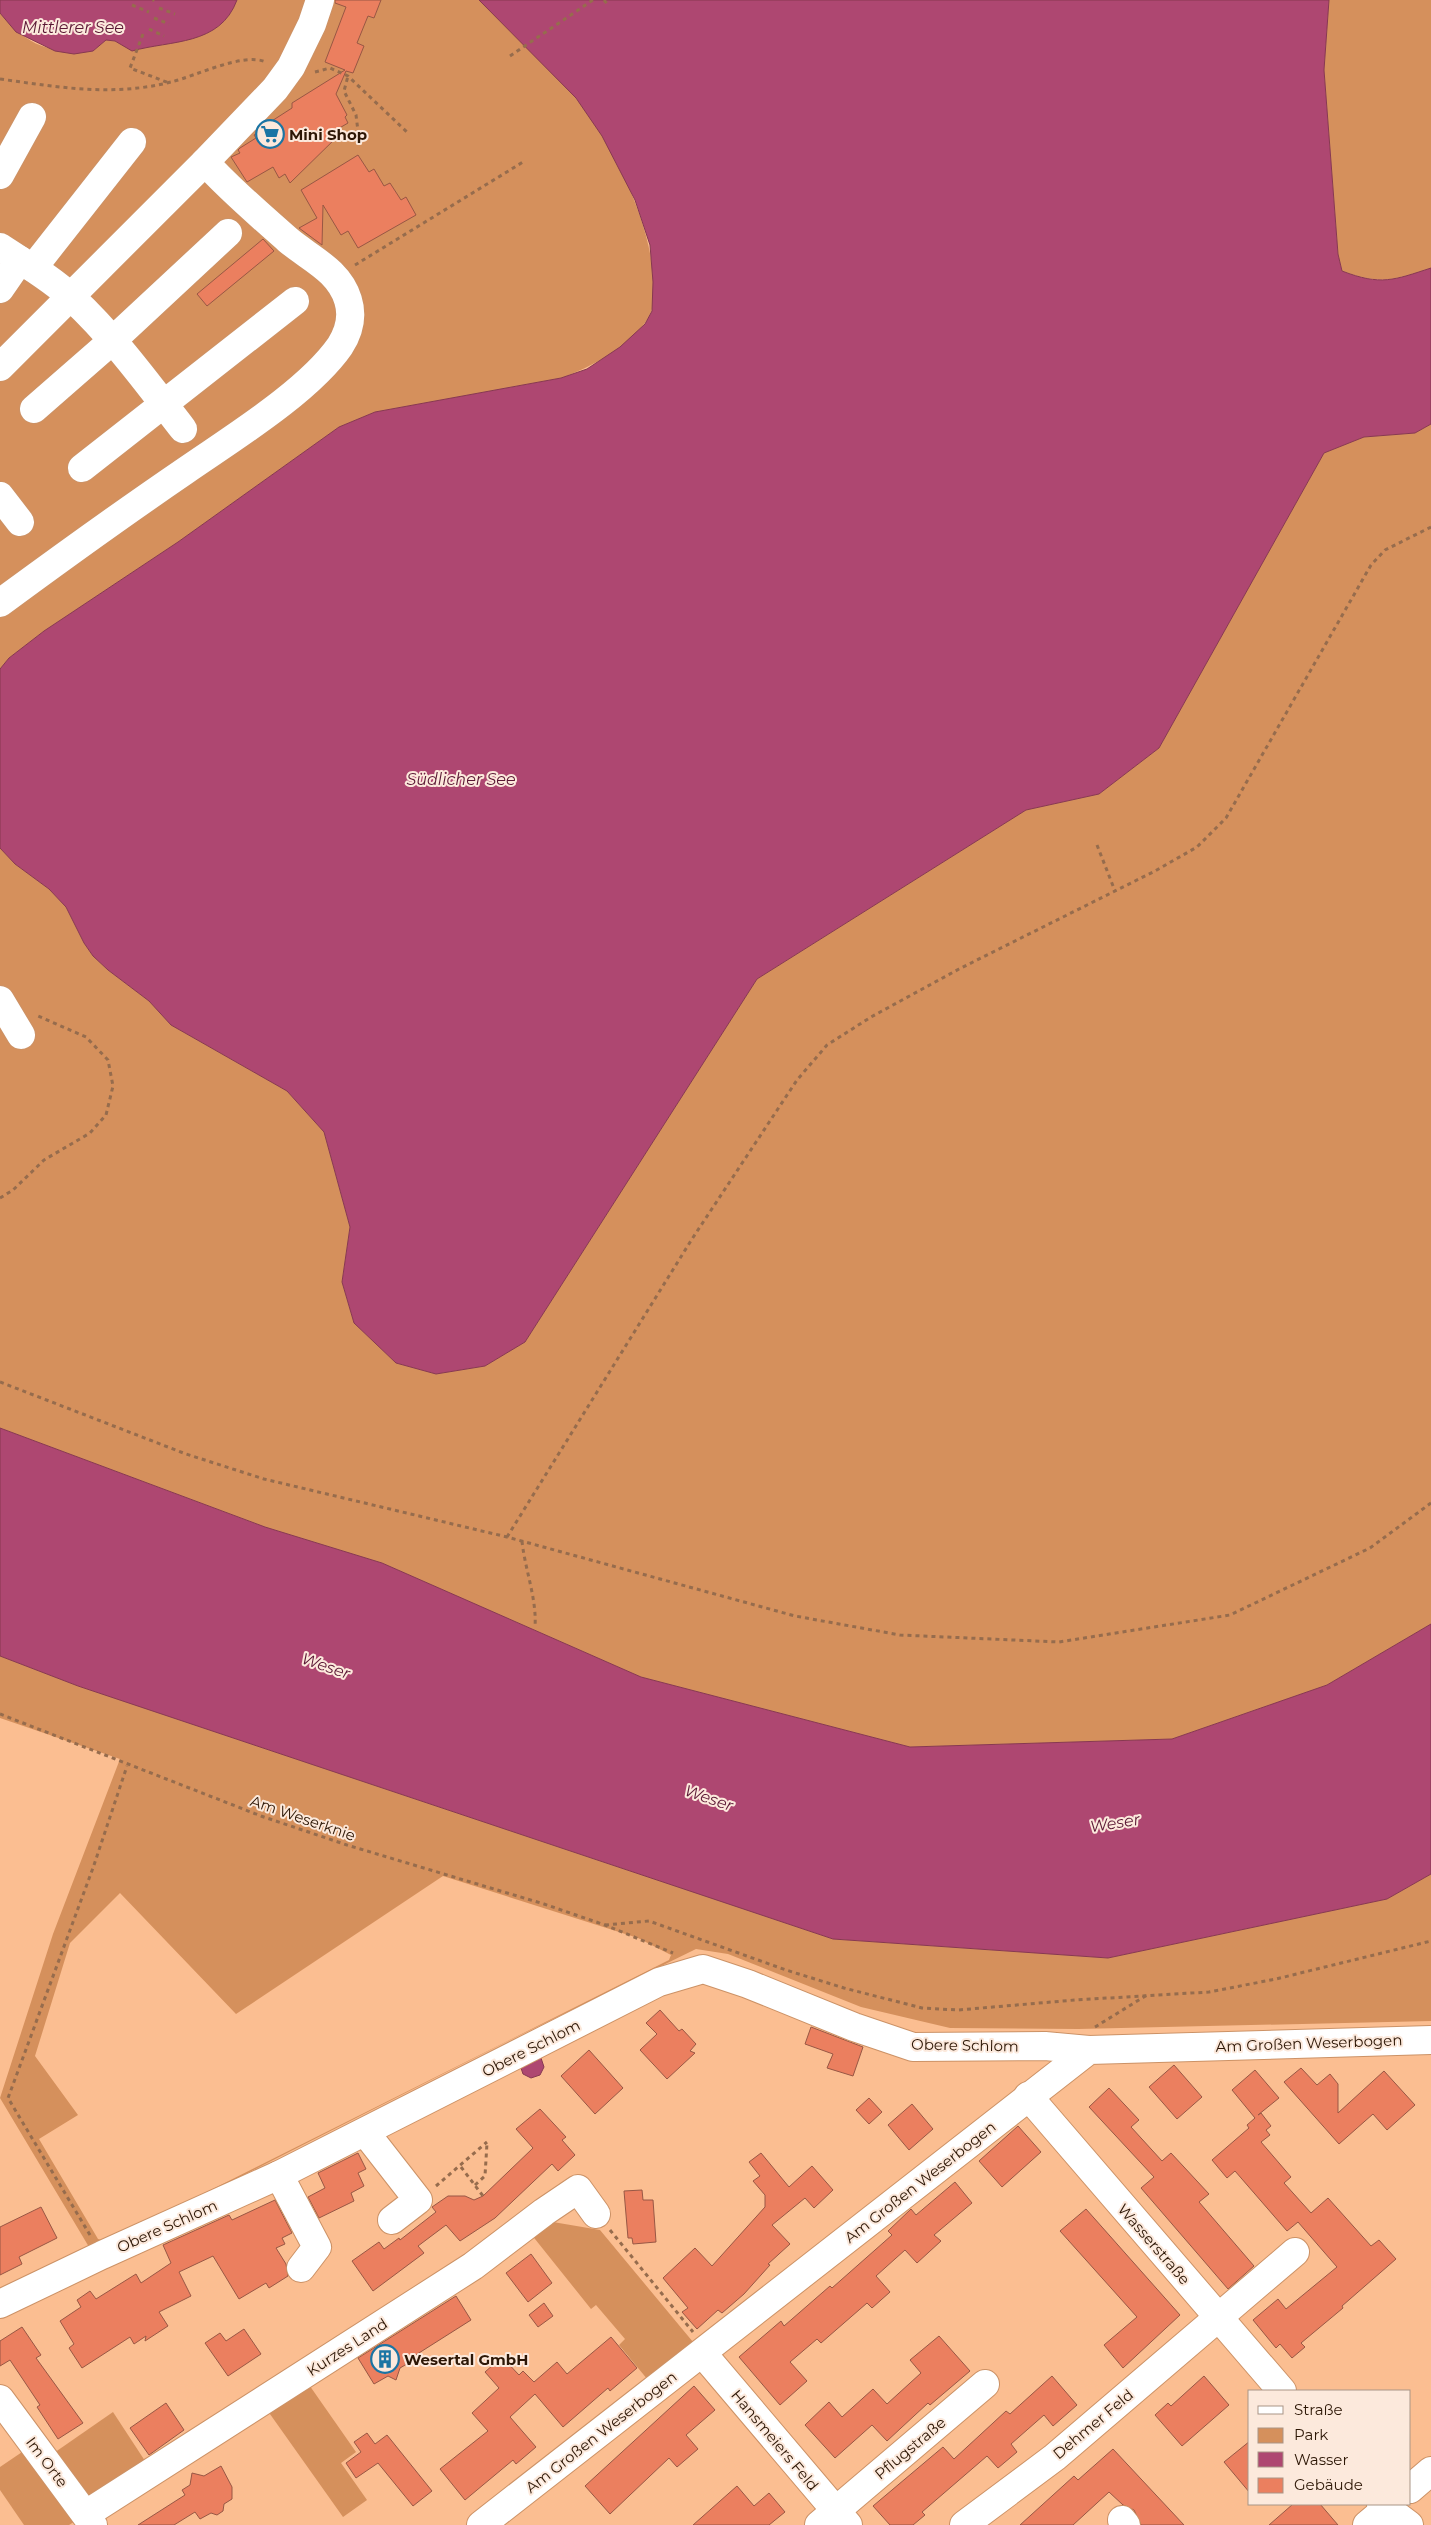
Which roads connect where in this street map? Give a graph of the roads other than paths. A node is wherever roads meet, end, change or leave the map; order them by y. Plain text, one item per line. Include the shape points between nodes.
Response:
1 (320, 0) edge
2 (32, 117) dead end
3 (132, 142) dead end
4 (205, 162) junction
5 (0, 174) edge
6 (228, 233) dead end
7 (18, 259) edge
8 (0, 289) edge
9 (71, 297) junction
10 (295, 301) dead end
11 (113, 340) junction
12 (0, 367) edge
13 (164, 404) junction
14 (34, 409) dead end
15 (183, 429) dead end
16 (82, 468) dead end
17 (0, 496) edge
18 (20, 522) dead end
19 (0, 603) edge
20 (0, 1000) edge
21 (27, 1024) road end
22 (1431, 2040) edge
23 (1094, 2050) junction
24 (1028, 2096) junction
25 (365, 2132) junction
26 (279, 2176) junction
27 (596, 2214) road end
28 (392, 2220) dead end
29 (1295, 2252) dead end
30 (301, 2268) dead end
31 (0, 2304) edge
32 (1219, 2319) junction
33 (705, 2352) junction
34 (985, 2384) dead end
35 (1281, 2390) edge
36 (0, 2399) edge
37 (1431, 2472) edge
38 (1411, 2488) edge
39 (1381, 2510) edge
40 (89, 2520) edge
41 (834, 2520) edge
42 (481, 2525) edge
43 (964, 2525) edge
44 (1409, 2525) edge

1 - 4 street via 291,67 275,89
2 - 5 street
3 - 7 street
4 - 9 street
4 - 19 street via 339,282 348,299 351,318 347,332 317,373 225,444 86,539
6 - 11 street
7 - 8 street
7 - 9 street
9 - 11 street
9 - 12 street
10 - 13 street
11 - 13 street
11 - 14 street
13 - 15 street
13 - 16 street
17 - 18 street
20 - 21 street
22 - 23 street, Am Großen Weserbogen
23 - 24 street, Am Großen Weserbogen
23 - 25 street, Obere Schlom via 1045,2046 913,2047 703,1969 659,1982
24 - 32 street, Wasserstraße
24 - 33 street, Am Großen Weserbogen
25 - 26 street, Obere Schlom
25 - 28 street via 418,2200
26 - 30 street via 317,2247
26 - 31 street, Obere Schlom
27 - 40 street, Kurzes Land via 578,2189 473,2266
29 - 32 street, Dehmer Feld
32 - 35 street, Wasserstraße
32 - 43 street, Dehmer Feld via 1055,2457
33 - 41 street, Hansmeiers Feld
33 - 42 street, Am Großen Weserbogen
34 - 41 street, Pflugstraße
36 - 40 street, Im Orte
37 - 38 street
39 - 44 street

